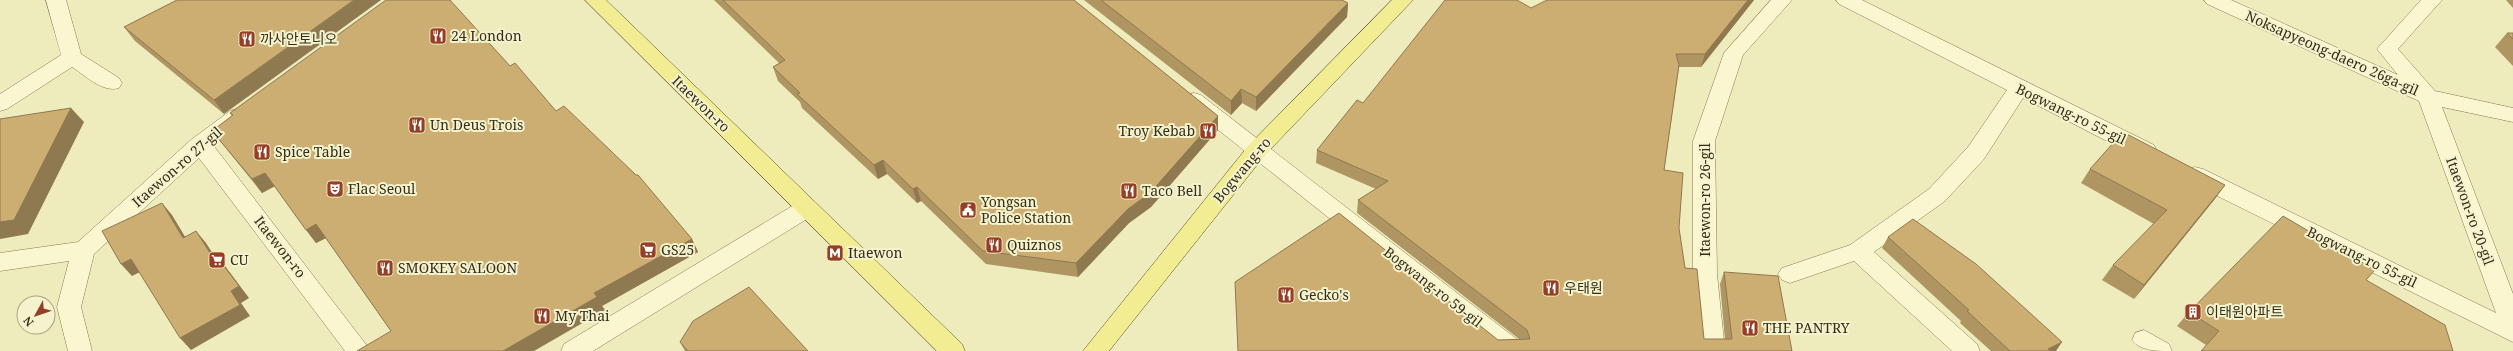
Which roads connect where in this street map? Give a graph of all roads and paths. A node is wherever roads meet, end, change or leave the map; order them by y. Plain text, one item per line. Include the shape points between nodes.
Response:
1 (56, 0) edge
2 (595, 0) edge
3 (1403, 0) edge
4 (1782, 0) edge
5 (1846, 0) edge
6 (2214, 0) edge
7 (2432, 0) edge
8 (72, 58) junction
9 (112, 84) dead end
10 (1178, 87) edge
11 (2019, 88) junction
12 (2428, 97) junction
13 (0, 104) edge
14 (251, 107) edge
15 (2513, 115) edge
16 (200, 144) junction
17 (1257, 150) junction
18 (807, 208) junction
19 (84, 250) junction
20 (1858, 250) junction
21 (0, 262) edge
22 (1790, 274) dead end
23 (2513, 326) edge
24 (2513, 332) edge
25 (80, 351) edge
26 (359, 351) edge
27 (573, 351) edge
28 (953, 351) edge
29 (1094, 351) edge
30 (1514, 351) edge
31 (1713, 351) edge
32 (1968, 351) edge

1 - 8 street
2 - 18 main road, Itaewon-ro
3 - 17 main road, Bogwang-ro
4 - 31 street, Itaewon-ro 26-gil via 1734,53 1704,141 1705,274
5 - 11 street, Bogwang-ro 55-gil
6 - 12 street, Noksapyeong-daero 26ga-gil
7 - 12 street, Noksapyeong-daero 26ga-gil via 2387,49
8 - 9 street
8 - 13 street
10 - 17 street, Bogwang-ro 59-gil
11 - 20 street via 1976,153 1937,195
11 - 24 street, Bogwang-ro 55-gil
12 - 15 street, Noksapyeong-daero 26ga-gil
12 - 23 street, Itaewon-ro 20-gil
14 - 16 street, Itaewon-ro 27-gil
16 - 19 street, Itaewon-ro 27-gil
16 - 26 street, Itaewon-ro
17 - 29 main road, Bogwang-ro
17 - 30 street, Bogwang-ro 59-gil
18 - 27 street
18 - 28 main road, Itaewon-ro
19 - 21 street
19 - 25 street via 69,307
20 - 22 street
20 - 32 street

